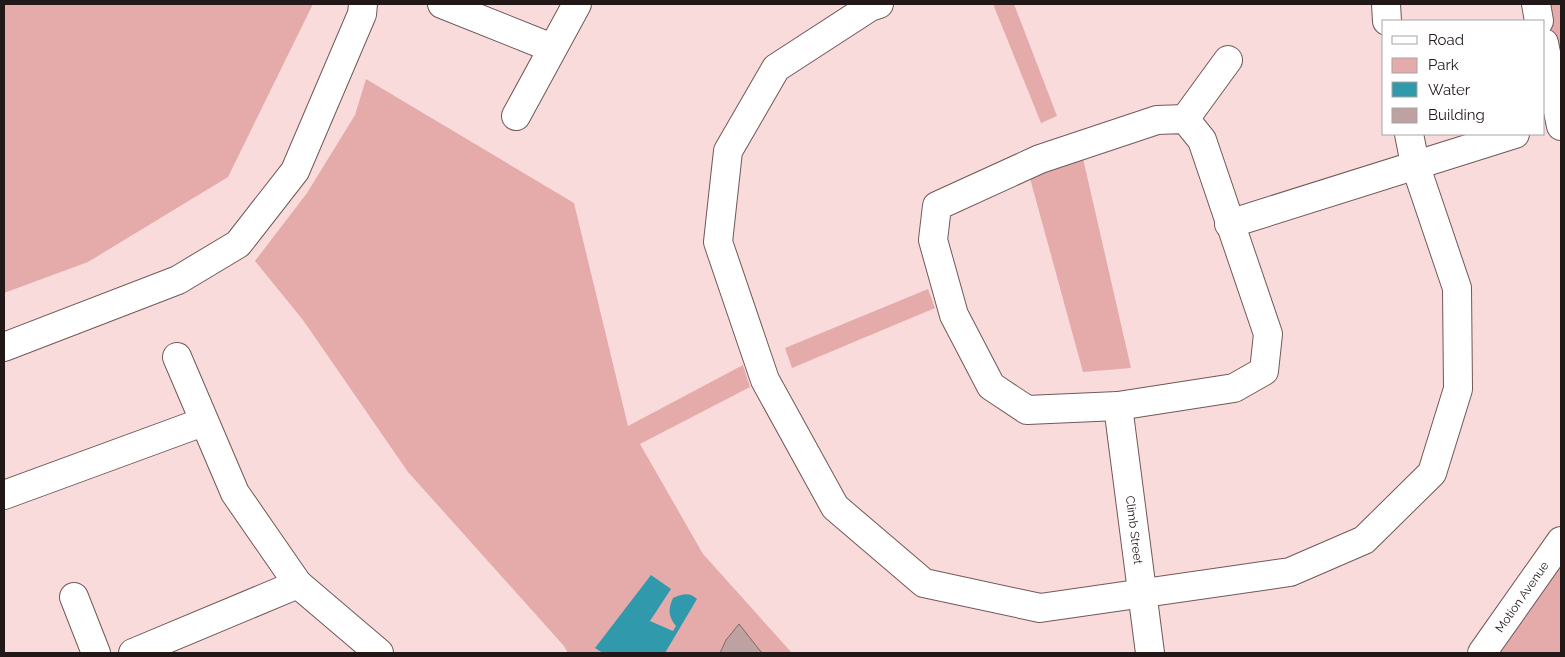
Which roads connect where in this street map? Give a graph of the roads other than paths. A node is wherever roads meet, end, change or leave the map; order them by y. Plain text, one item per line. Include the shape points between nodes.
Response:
1 (363, 4) edge
2 (442, 4) edge
3 (577, 4) edge
4 (879, 4) edge
5 (1386, 4) edge
6 (1536, 4) edge
7 (489, 13) edge
8 (1387, 20) edge
9 (1539, 20) edge
10 (552, 48) junction
11 (1545, 50) edge
12 (1228, 60) dead end
13 (516, 116) dead end
14 (1185, 119) junction
15 (1555, 124) edge
16 (1409, 135) edge
17 (1512, 135) edge
18 (1415, 164) junction
19 (1229, 224) junction
20 (4, 347) edge
21 (176, 357) dead end
22 (1118, 406) junction
23 (203, 422) junction
24 (4, 495) edge
25 (1561, 541) edge
26 (298, 584) junction
27 (1142, 594) junction
28 (74, 597) dead end
29 (96, 653) edge
30 (133, 653) edge
31 (379, 653) edge
32 (1150, 653) edge
33 (1482, 653) edge

1 - 20 street via 362,14 295,171 238,244 178,280
2 - 7 street
3 - 10 street
4 - 27 street via 776,68 728,151 718,242 765,380 835,507 924,583 1040,608
5 - 8 street
6 - 9 street
7 - 10 street
10 - 13 street
11 - 15 street
12 - 14 street
14 - 19 street via 1202,140
14 - 22 street via 1157,120 1052,155 937,206 933,240 948,299 992,386 1027,410
16 - 18 street
17 - 18 street
18 - 19 street
18 - 27 street via 1457,288 1458,389 1432,473 1364,540 1290,572
19 - 22 street via 1268,334 1264,371 1234,388
21 - 23 street
22 - 27 street, Climb Street
23 - 24 street
23 - 26 street via 234,493
25 - 33 street, Motion Avenue
26 - 30 street
26 - 31 street
27 - 32 street, Climb Street
28 - 29 street

